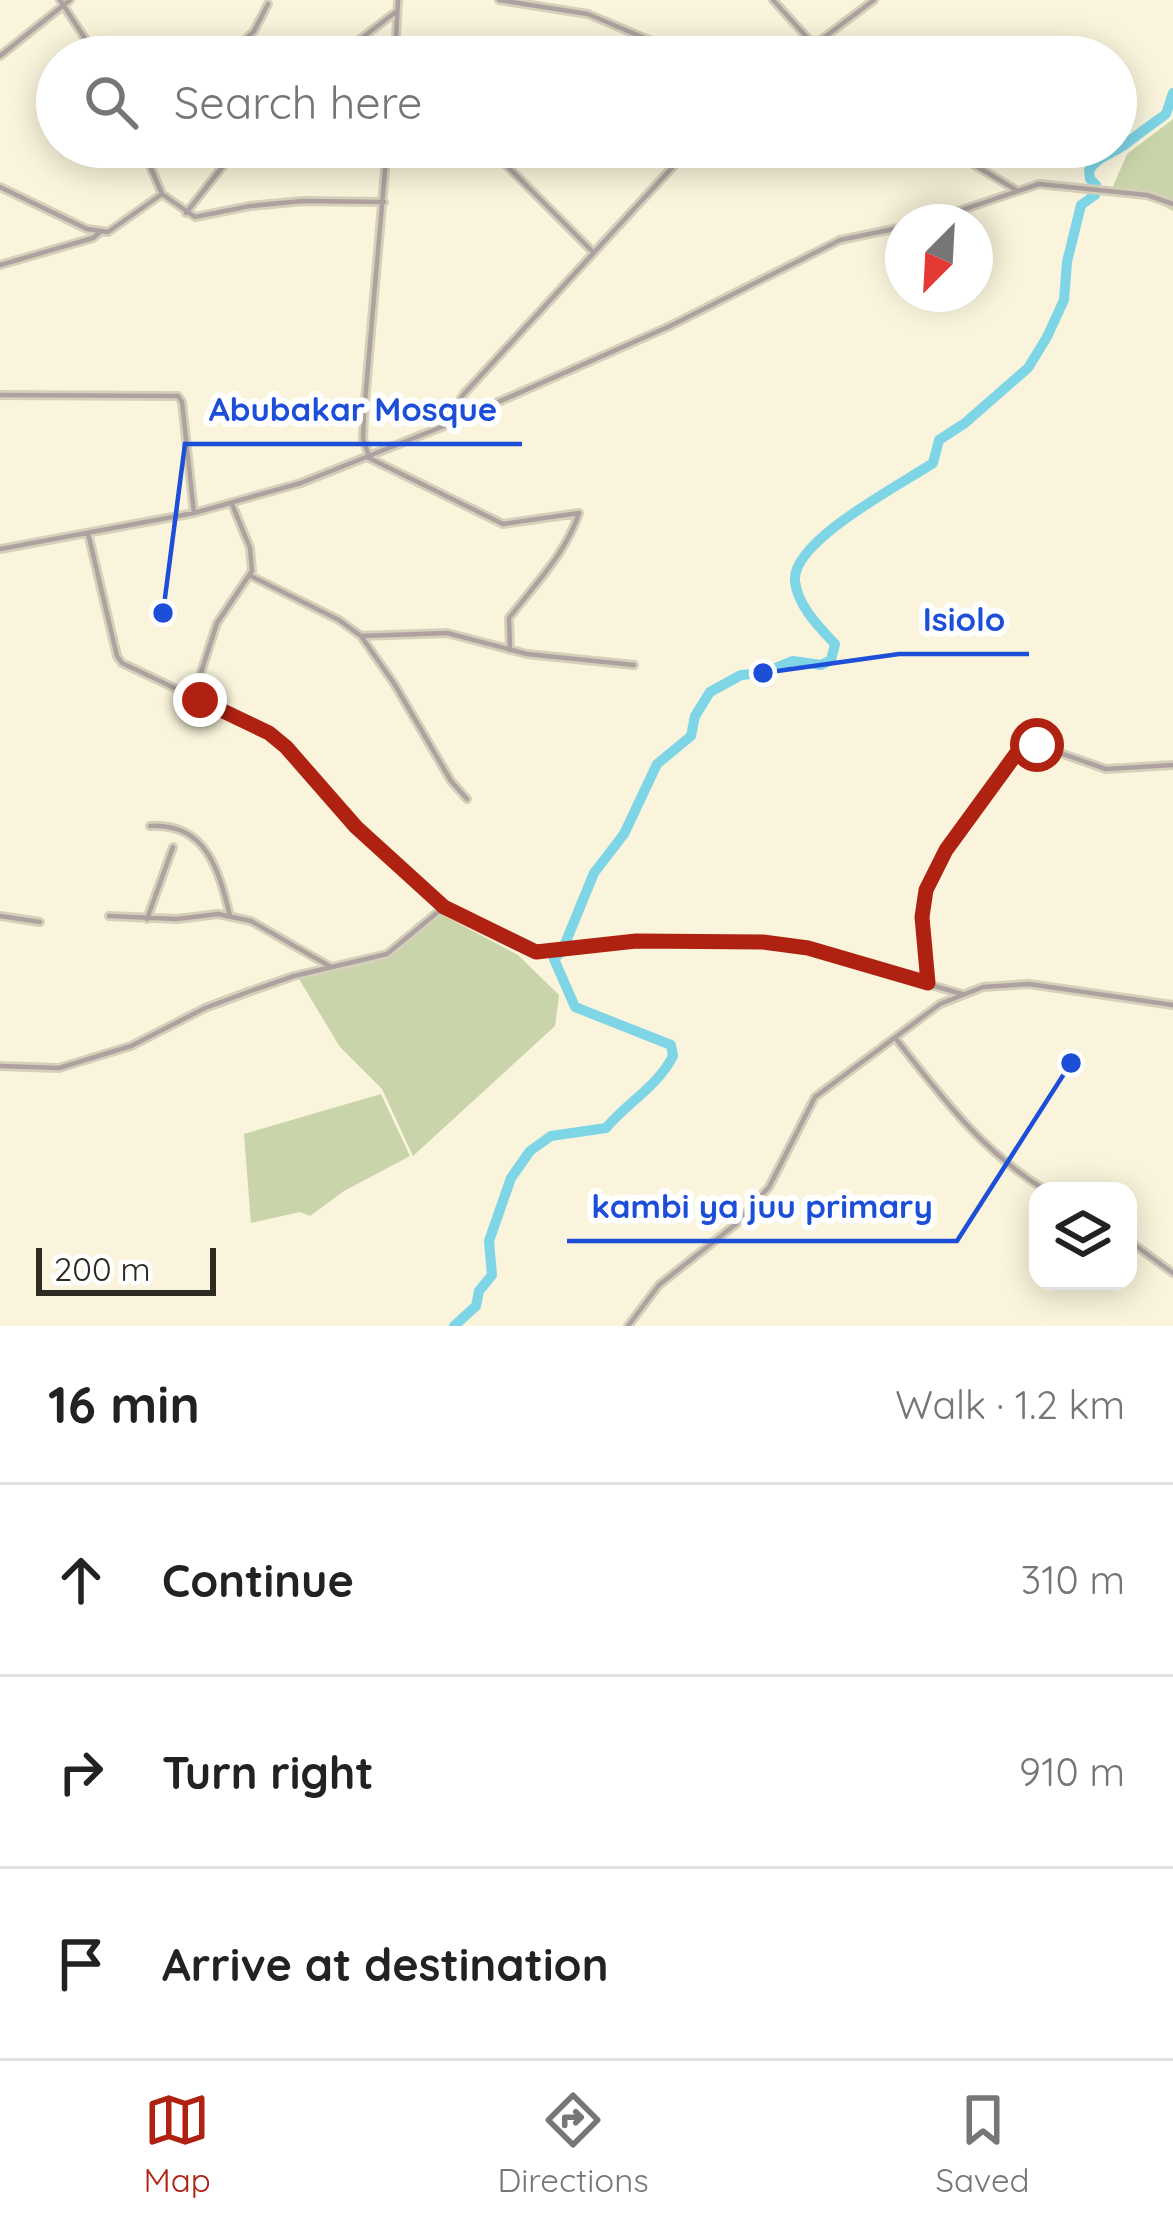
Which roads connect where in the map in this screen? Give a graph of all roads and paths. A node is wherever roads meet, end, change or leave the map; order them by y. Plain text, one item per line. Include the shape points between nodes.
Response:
1 (398, 0) edge
2 (499, 0) edge
3 (772, 0) edge
4 (874, 0) edge
5 (65, 1) edge
6 (268, 4) dead end
7 (398, 11) junction
8 (85, 36) edge
9 (249, 36) edge
10 (365, 36) edge
11 (396, 36) edge
12 (639, 36) edge
13 (806, 36) edge
14 (826, 36) edge
15 (0, 56) edge
16 (151, 168) edge
17 (221, 168) edge
18 (386, 168) edge
19 (509, 168) edge
20 (671, 168) edge
21 (980, 168) edge
22 (0, 187) edge
23 (1016, 190) junction
24 (162, 194) junction
25 (384, 202) junction
26 (977, 204) edge
27 (1173, 204) edge
28 (186, 213) junction
29 (885, 231) edge
30 (100, 232) junction
31 (593, 252) junction
32 (0, 265) edge
33 (0, 395) edge
34 (443, 426) junction
35 (368, 456) junction
36 (232, 504) junction
37 (194, 513) junction
38 (88, 533) junction
39 (0, 549) edge
40 (250, 576) junction
41 (361, 636) junction
42 (510, 650) junction
43 (634, 665) dead end
44 (194, 694) junction
45 (1173, 765) edge
46 (467, 799) dead end
47 (150, 826) dead end
48 (173, 848) dead end
49 (444, 907) junction
50 (0, 916) edge
51 (109, 916) dead end
52 (230, 916) junction
53 (147, 919) junction
54 (40, 922) dead end
55 (331, 968) junction
56 (928, 983) junction
57 (962, 994) junction
58 (1173, 1005) edge
59 (896, 1038) junction
60 (0, 1066) edge
61 (1034, 1182) edge
62 (1137, 1247) edge
63 (1173, 1273) edge
64 (628, 1326) edge

1 - 7 street
2 - 12 street via 588,14
3 - 13 street
4 - 14 street
5 - 8 street
5 - 15 street
6 - 9 street
7 - 10 street
7 - 11 street
16 - 24 street
17 - 28 street
18 - 25 street
19 - 31 street
20 - 31 street
21 - 23 street
22 - 30 street
23 - 26 street
23 - 27 street via 1039,184
24 - 28 street
24 - 30 street
25 - 28 street
25 - 35 street via 364,413
29 - 34 street via 840,240
30 - 32 street
31 - 34 street
33 - 37 street via 181,397
34 - 35 street
35 - 36 street
35 - 42 street via 503,524 579,512 560,554 509,618
36 - 37 street
36 - 40 street via 250,548
37 - 38 street
38 - 39 street
38 - 44 street via 117,656
40 - 41 street
40 - 44 street via 217,623
41 - 42 street via 447,634
41 - 46 street
42 - 43 street
44 - 49 street via 286,747 356,827
45 - 56 street via 1106,769 1037,745 1016,754 926,890
47 - 52 street via 190,833 208,849
48 - 53 street
49 - 55 street via 387,954
49 - 56 street via 536,952 636,941 763,942
50 - 54 street
51 - 53 street
52 - 53 street
52 - 55 street
55 - 60 street via 222,1001 144,1041 71,1065
56 - 57 street
57 - 58 street via 1029,984
57 - 59 street
59 - 61 street via 970,1132
59 - 64 street via 814,1097 769,1187 659,1285
62 - 63 street

